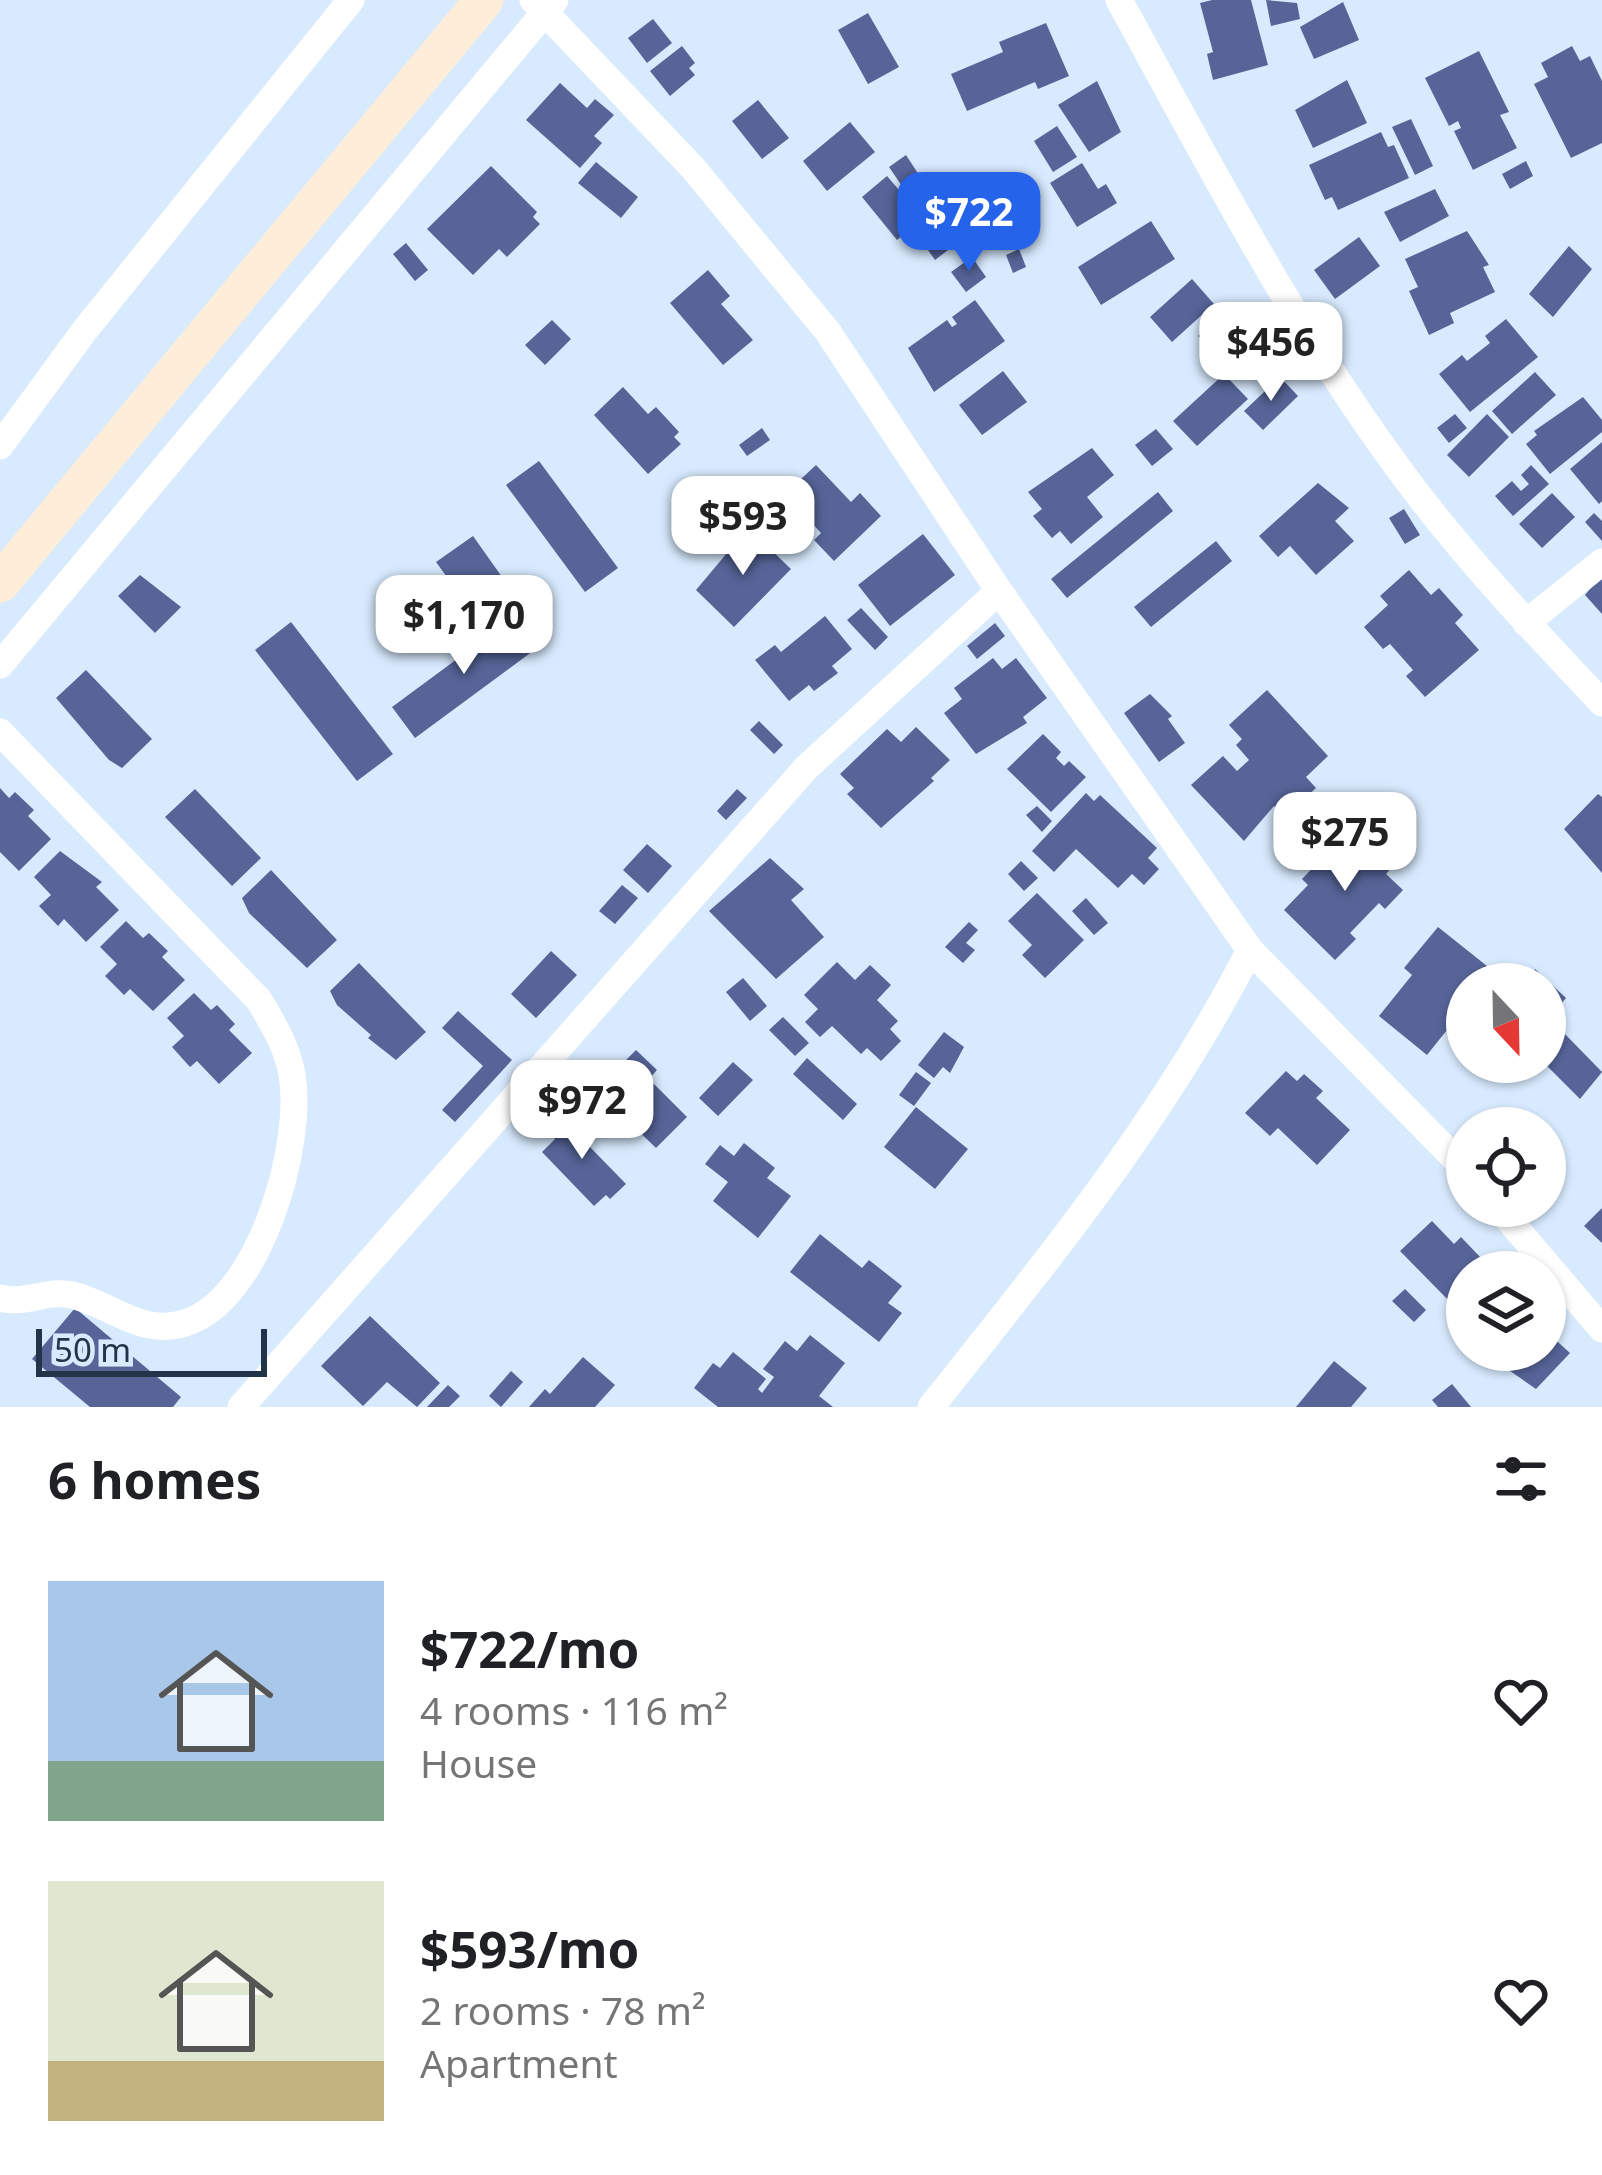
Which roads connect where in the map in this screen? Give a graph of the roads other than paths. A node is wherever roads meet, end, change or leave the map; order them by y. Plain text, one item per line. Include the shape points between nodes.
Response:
1 (352, 0) edge
2 (484, 0) edge
3 (1119, 0) edge
4 (544, 4) edge
5 (0, 446) edge
6 (1602, 562) edge
7 (0, 583) edge
8 (999, 591) junction
9 (1526, 623) junction
10 (0, 664) edge
11 (1602, 703) edge
12 (0, 732) edge
13 (1250, 950) junction
14 (1446, 1150) edge
15 (1515, 1227) edge
16 (0, 1298) edge
17 (1602, 1330) edge
18 (241, 1407) edge
19 (931, 1407) edge

1 - 5 street
2 - 7 main road
3 - 9 street via 1330,366 1408,481
4 - 8 street via 828,332
4 - 10 street
6 - 9 street
8 - 13 street
8 - 18 street via 806,768
9 - 11 street
12 - 16 street via 259,1000 293,1078 281,1186 241,1275 211,1310 184,1324 147,1326 74,1295
13 - 14 street
13 - 19 street via 1122,1166
15 - 17 street

